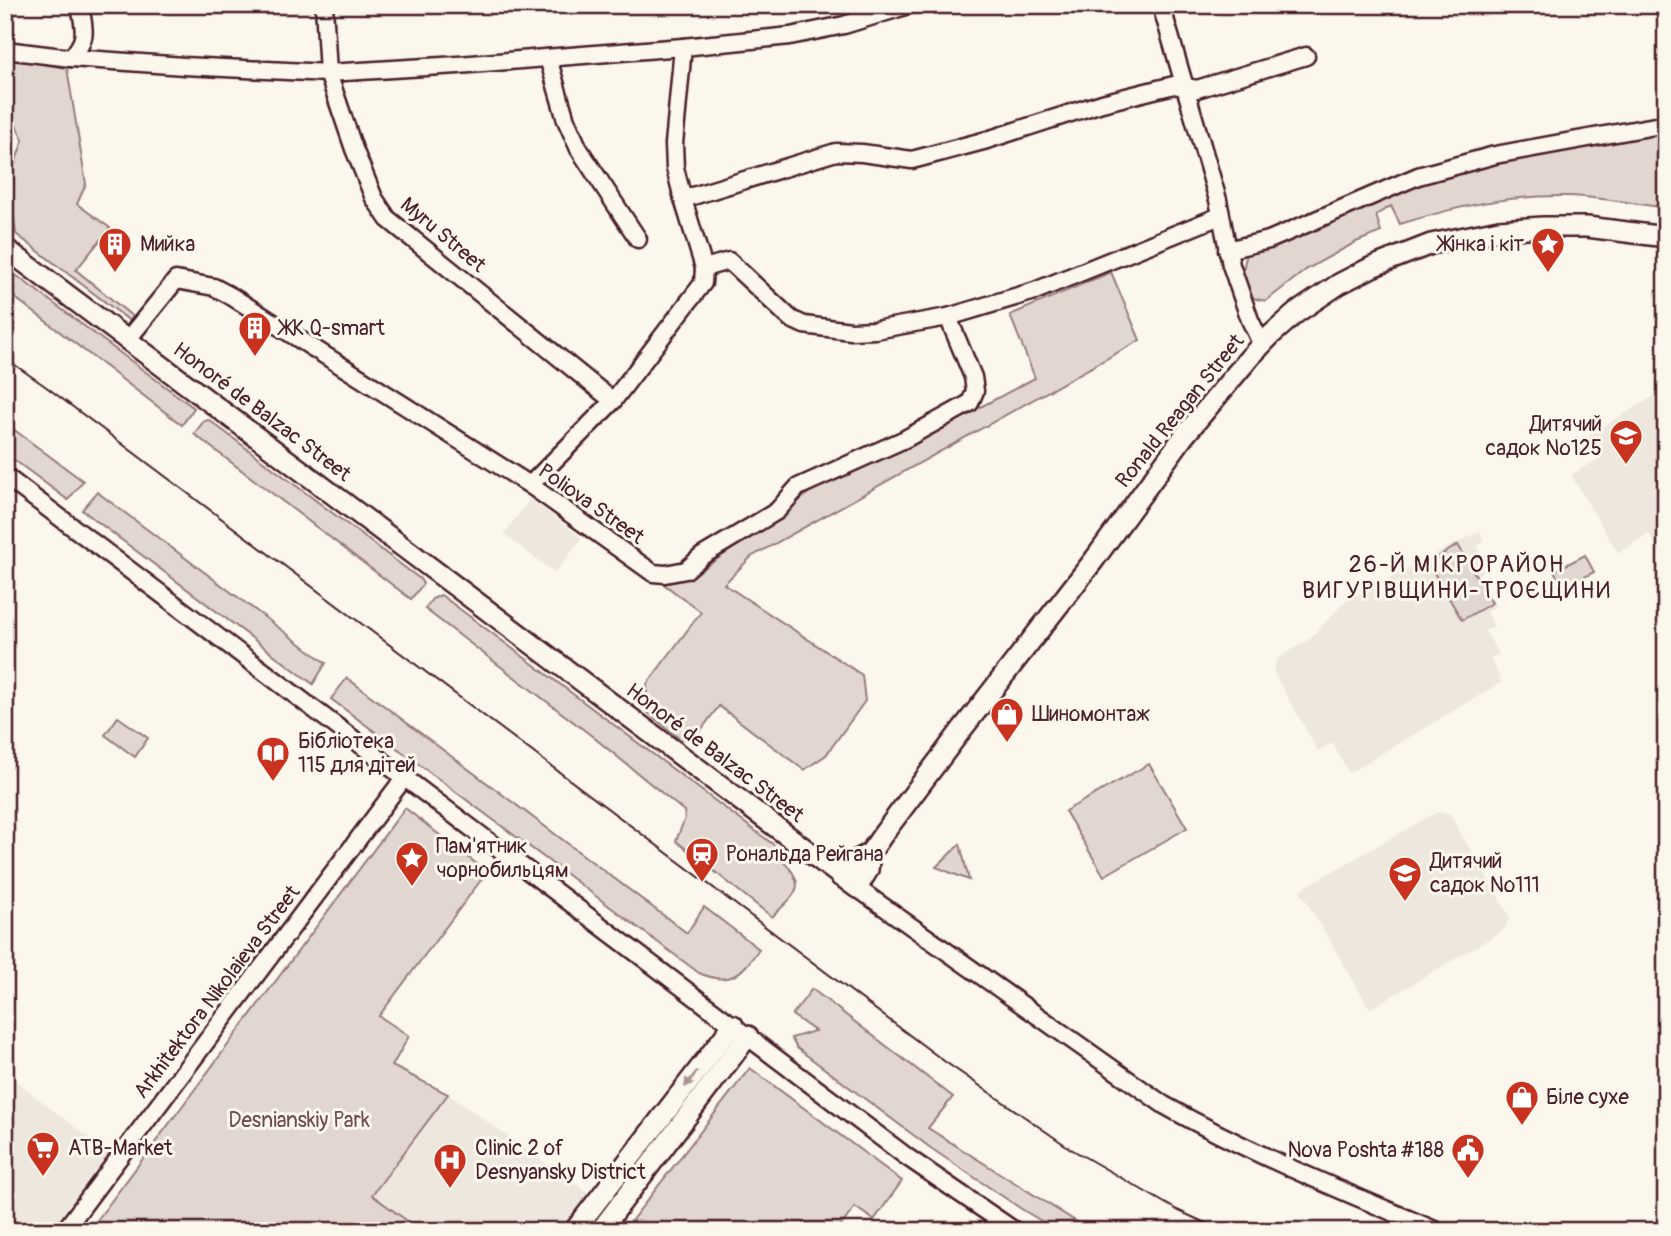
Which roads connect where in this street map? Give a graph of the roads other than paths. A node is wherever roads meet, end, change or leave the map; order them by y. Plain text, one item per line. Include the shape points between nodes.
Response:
1 (80, 5) edge
2 (324, 5) edge
3 (909, 5) edge
4 (1161, 5) edge
5 (683, 47) junction
6 (5, 50) edge
7 (1306, 56) dead end
8 (71, 58) junction
9 (548, 58) junction
10 (328, 73) junction
11 (1185, 86) junction
12 (1666, 124) edge
13 (683, 199) junction
14 (1220, 216) junction
15 (1666, 237) edge
16 (638, 239) dead end
17 (5, 248) edge
18 (1227, 250) junction
19 (704, 268) junction
20 (948, 317) junction
21 (128, 339) junction
22 (1262, 345) junction
23 (612, 401) junction
24 (5, 476) edge
25 (530, 485) junction
26 (404, 778) junction
27 (849, 882) junction
28 (740, 1030) junction
29 (64, 1231) edge
30 (574, 1231) edge
31 (600, 1231) edge
32 (1015, 1231) edge
33 (1437, 1231) edge

1 - 8 street via 85,36
2 - 10 street, Myru Street
3 - 5 street via 790,36
4 - 11 street
5 - 9 street
5 - 13 street via 674,144
6 - 8 street
7 - 11 street via 1197,89
8 - 10 street
9 - 10 street
9 - 16 street via 579,149
10 - 23 street, Myru Street via 369,186 388,219
11 - 13 street via 1102,103 912,160 836,152
11 - 14 street
12 - 18 street via 1495,155 1418,176 1269,240
13 - 19 street
14 - 18 street
14 - 20 street via 1035,291
15 - 22 main road, Ronald Reagan Street via 1543,227 1499,230 1431,244 1339,284 1296,313
17 - 21 main road, Honoré de Balzac Street
18 - 22 street
19 - 20 street via 729,261 804,326 875,330
19 - 23 street via 703,283
20 - 25 street, Poliova Street via 973,377 975,391 970,403 905,439 798,487 778,511 686,570 653,573
21 - 25 street, Poliova Street via 176,280 214,287
21 - 27 main road, Honoré de Balzac Street
22 - 27 main road, Ronald Reagan Street via 1184,436 870,853 853,862
23 - 25 street
24 - 26 street
26 - 28 street
26 - 29 street, Arkhitektora Nikolaieva Street
27 - 33 street, Honoré de Balzac Street via 1164,1105 1283,1164
28 -> 30 main road
28 - 31 main road
28 - 32 street via 907,1157

